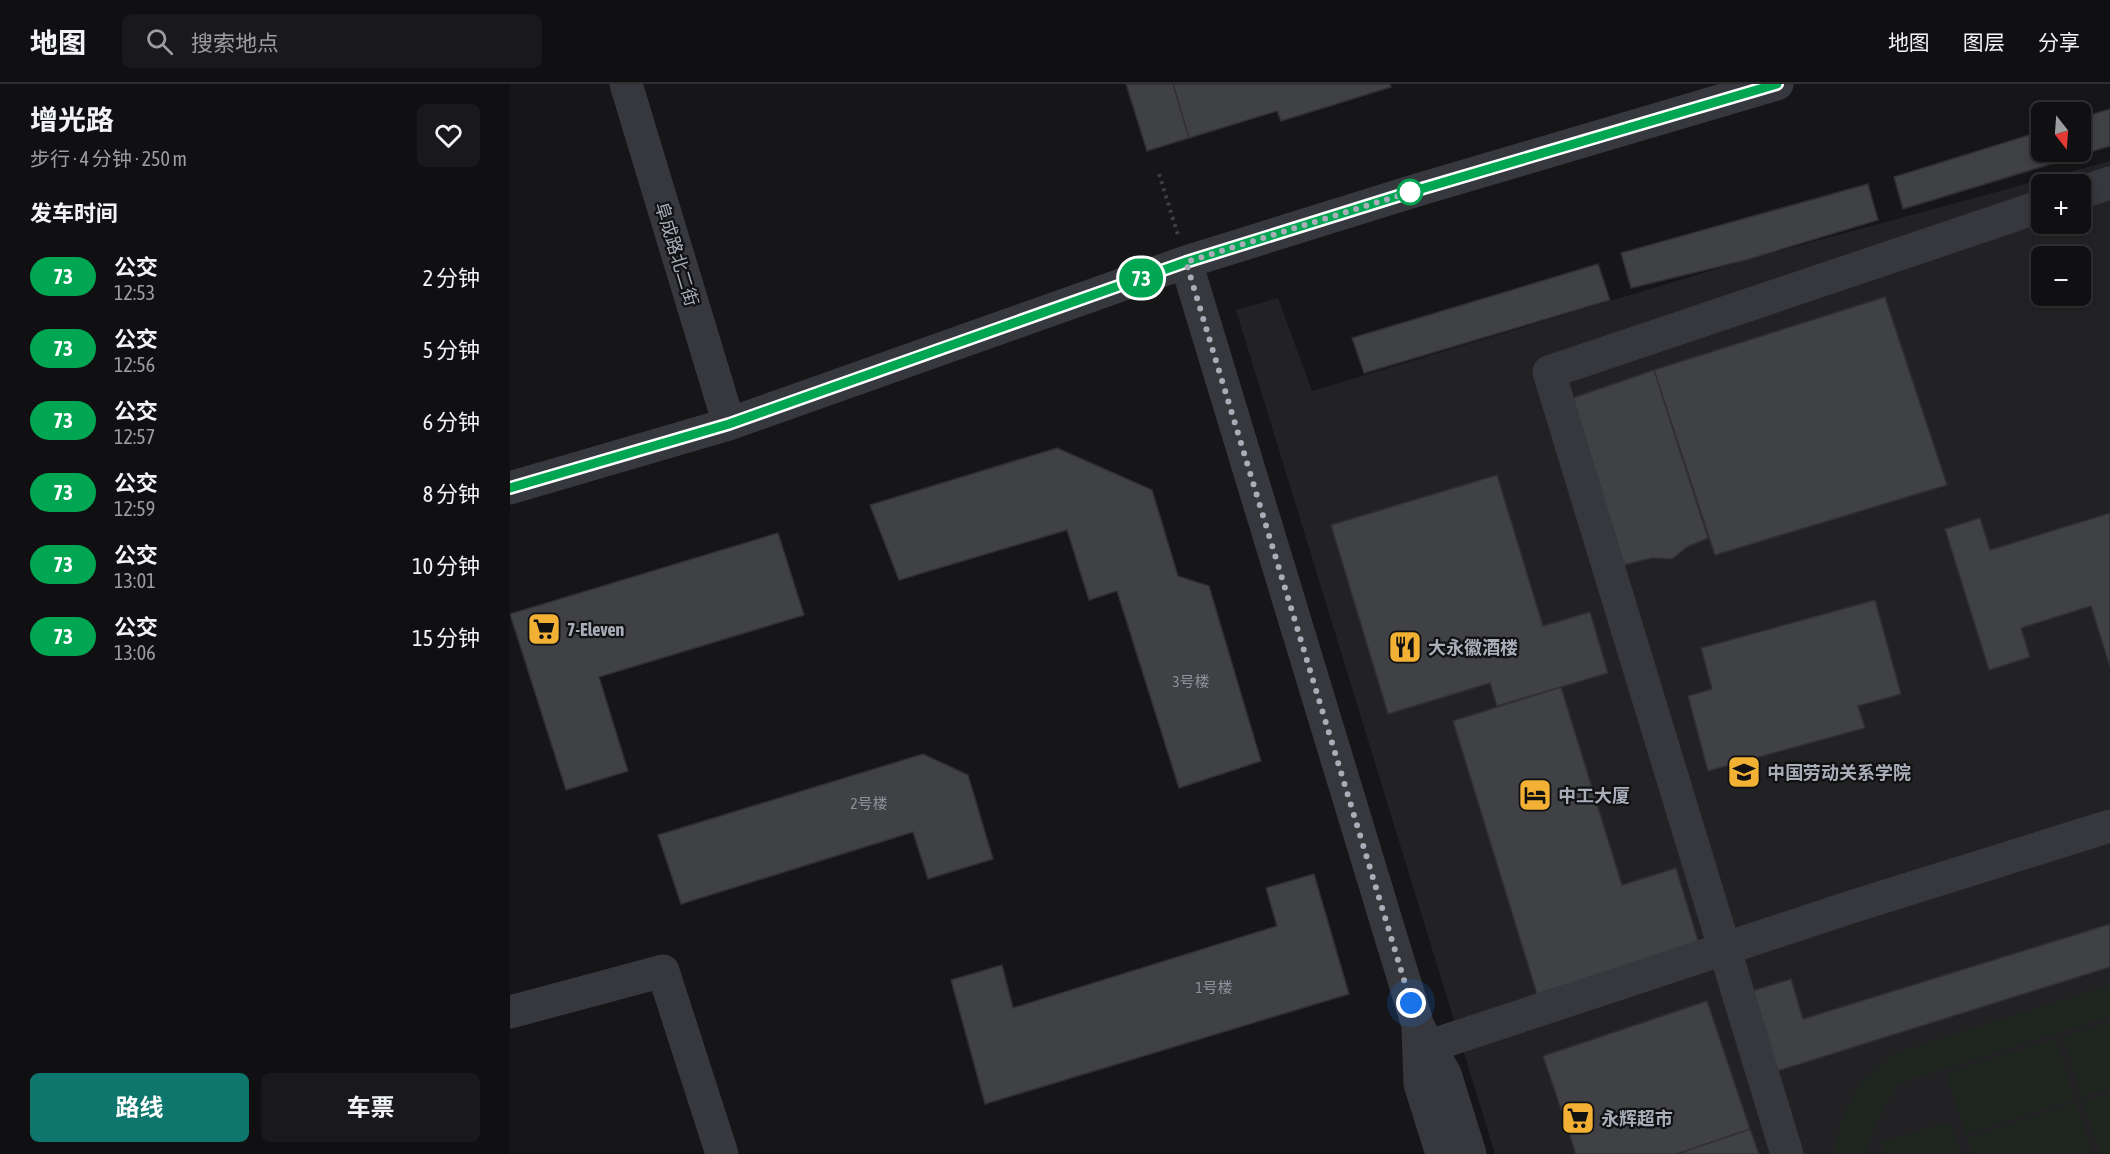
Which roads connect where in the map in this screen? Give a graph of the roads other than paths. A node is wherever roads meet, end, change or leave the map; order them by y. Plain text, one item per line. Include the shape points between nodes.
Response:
1 (626, 84) edge
2 (1777, 84) edge
3 (2110, 183) edge
4 (2091, 189) edge
5 (2031, 210) edge
6 (1186, 262) junction
7 (729, 424) junction
8 (510, 488) edge
9 (2110, 826) edge
10 (1725, 949) junction
11 (510, 1012) edge
12 (1424, 1036) junction
13 (722, 1154) edge
14 (1442, 1154) edge
15 (1470, 1154) edge
16 (1787, 1154) edge

1 - 7 street, 阜成路北二街
2 - 6 street
3 - 4 street
5 - 10 street via 1549,372
6 - 7 street
6 - 12 street
7 - 8 street
9 - 10 street
10 - 12 street
10 - 16 street
11 - 13 street via 663,971
12 - 14 street via 1420,1084
12 - 15 street via 1445,1074

